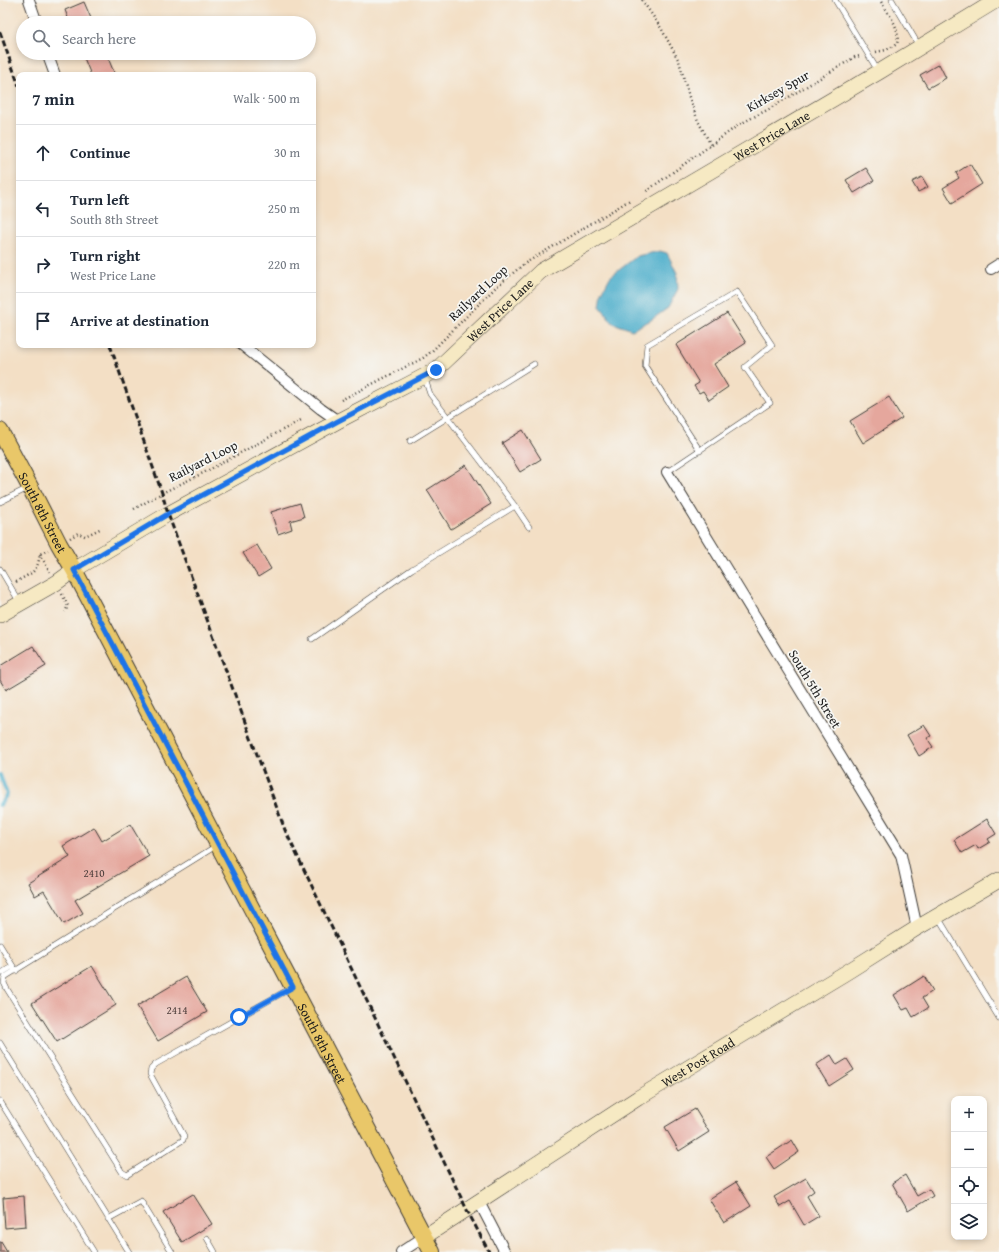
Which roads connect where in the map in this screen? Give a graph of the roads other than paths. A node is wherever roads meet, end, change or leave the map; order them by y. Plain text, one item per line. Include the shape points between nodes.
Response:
1 (29, 0) edge
2 (835, 0) edge
3 (892, 0) edge
4 (997, 0) edge
5 (35, 16) edge
6 (920, 47) junction
7 (50, 60) edge
8 (54, 72) edge
9 (879, 72) junction
10 (246, 348) edge
11 (534, 364) dead end
12 (424, 376) junction
13 (449, 417) junction
14 (338, 421) junction
15 (2, 440) edge
16 (410, 441) dead end
17 (700, 450) junction
18 (667, 472) joint
19 (30, 487) junction
20 (0, 502) edge
21 (516, 506) junction
22 (529, 527) dead end
23 (0, 569) edge
24 (74, 570) junction
25 (20, 604) junction
26 (0, 615) edge
27 (312, 639) dead end
28 (218, 844) junction
29 (999, 880) edge
30 (937, 916) junction
31 (917, 928) junction
32 (0, 945) edge
33 (14, 969) junction
34 (0, 974) edge
35 (293, 987) junction
36 (999, 1018) edge
37 (0, 1043) edge
38 (0, 1101) edge
39 (479, 1202) junction
40 (108, 1219) junction
41 (424, 1237) junction
42 (207, 1238) dead end
43 (94, 1252) edge
44 (129, 1252) edge
45 (172, 1252) edge
46 (215, 1252) edge
47 (401, 1252) edge
48 (432, 1252) edge
49 (505, 1252) edge

1 - 5 street
2 - 9 lane
3 - 6 lane
4 - 6 street, West Price Lane
6 - 9 street, West Price Lane
7 - 8 street
9 - 12 street, West Price Lane via 541,271 436,370
10 - 14 street
11 - 13 lane
12 - 13 lane via 430,394
12 - 14 street, West Price Lane
13 - 16 lane
13 - 21 lane
14 - 24 street, West Price Lane via 168,514
15 - 19 main road, South 8th Street
17 - 17 lane via 770,403 745,367 772,345 737,292 647,345 645,366
17 - 18 lane
18 - 31 street, South 5th Street via 901,855
19 - 20 lane
19 - 24 main road, South 8th Street
21 - 22 lane
21 - 27 lane via 412,569
23 - 25 lane
24 - 25 street, West Price Lane
24 - 28 main road, South 8th Street
25 - 26 street, West Price Lane
28 - 33 lane
28 - 35 main road, South 8th Street
29 - 30 street, West Post Road
30 - 31 street, West Post Road
30 - 36 lane
31 - 39 street, West Post Road via 638,1098
32 - 33 lane
33 - 34 lane
33 - 35 lane via 6,977 4,983 7,989 122,1172 127,1175 183,1140 184,1136 150,1074 150,1069
35 - 41 main road, South 8th Street
37 - 40 lane
38 - 43 lane
39 - 41 street, West Post Road
39 - 49 street
40 - 44 lane
40 - 45 lane via 141,1201
41 - 47 street, West Post Road
41 - 48 main road, South 8th Street
42 - 46 lane

